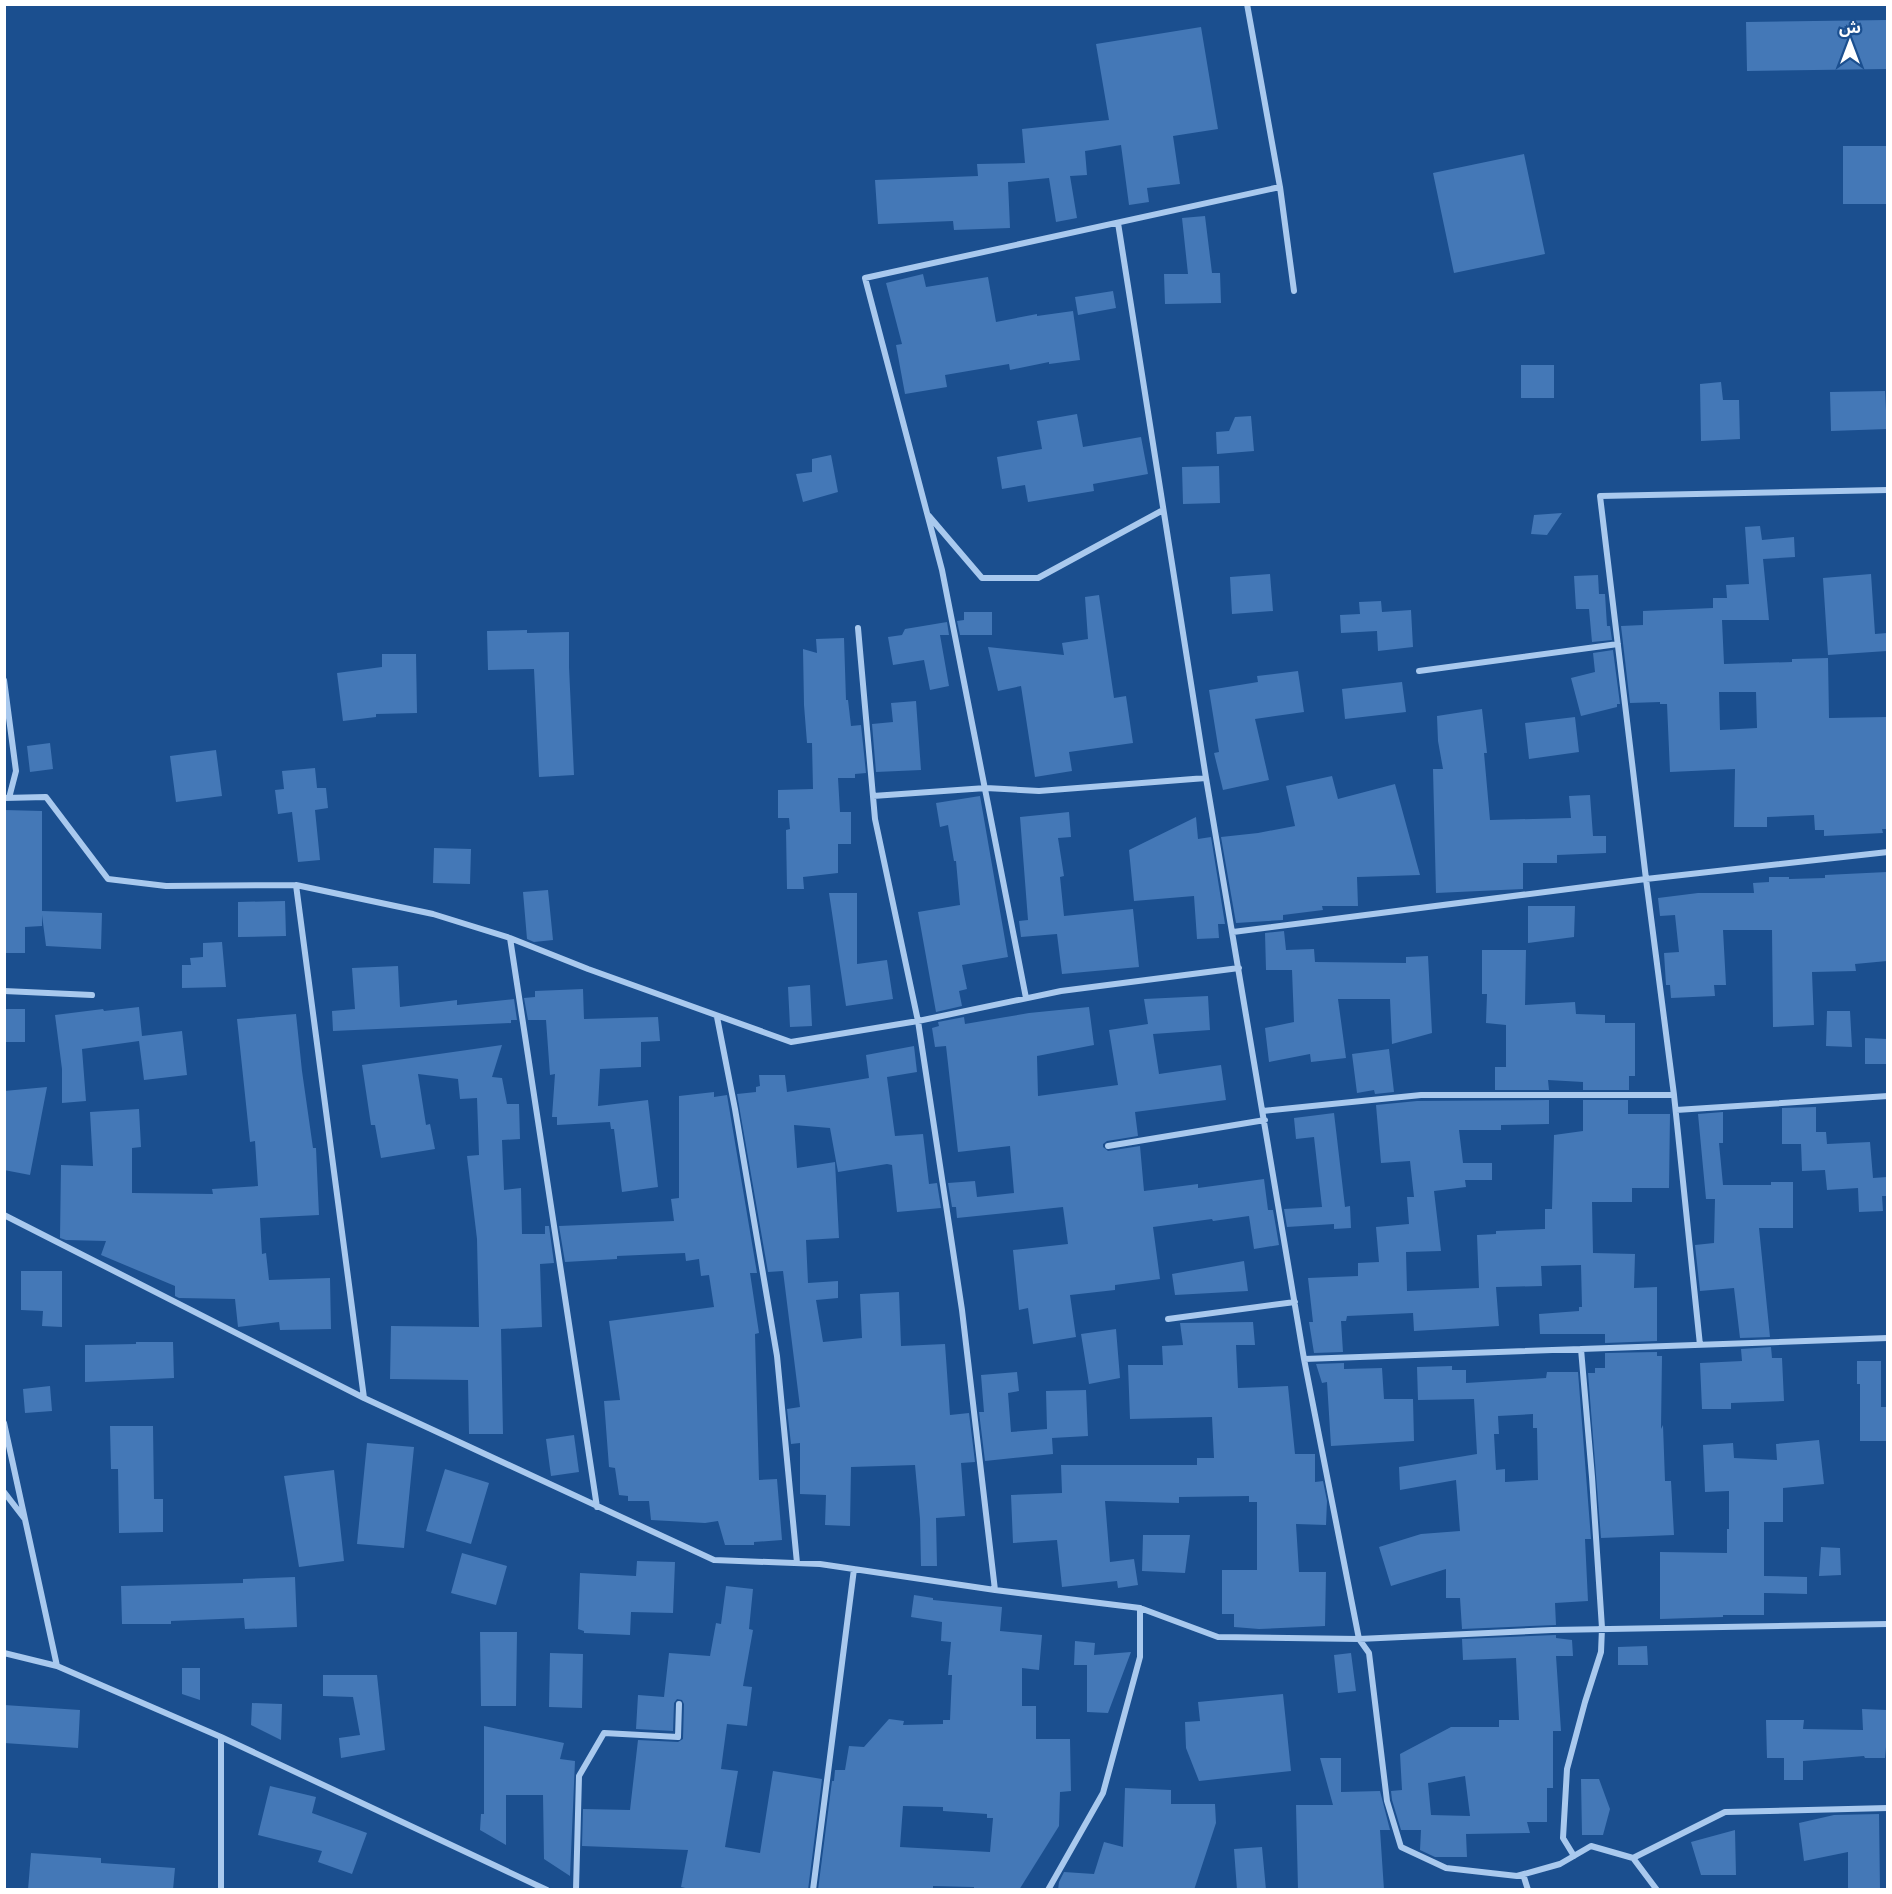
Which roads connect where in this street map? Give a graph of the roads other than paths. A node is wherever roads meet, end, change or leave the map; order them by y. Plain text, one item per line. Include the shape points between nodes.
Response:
1 (1247, 4) edge
2 (1280, 187) junction
3 (1118, 223) junction
4 (1294, 291) dead end
5 (1887, 490) edge
6 (1163, 510) junction
7 (927, 513) junction
8 (858, 628) dead end
9 (1618, 644) junction
10 (1419, 671) dead end
11 (4, 680) edge
12 (1206, 778) junction
13 (986, 788) junction
14 (873, 796) junction
15 (7, 798) edge
16 (1887, 852) edge
17 (1646, 879) junction
18 (296, 885) junction
19 (1233, 932) junction
20 (510, 938) junction
21 (1239, 968) junction
22 (4, 991) edge
23 (92, 995) dead end
24 (1026, 998) junction
25 (717, 1017) junction
26 (918, 1021) junction
27 (1674, 1095) junction
28 (1887, 1096) edge
29 (1676, 1110) junction
30 (1263, 1111) junction
31 (1264, 1120) junction
32 (1108, 1146) dead end
33 (4, 1215) edge
34 (1295, 1302) junction
35 (1168, 1319) dead end
36 (1887, 1338) edge
37 (1700, 1345) junction
38 (1581, 1349) junction
39 (1304, 1359) junction
40 (363, 1398) junction
41 (4, 1423) edge
42 (4, 1492) edge
43 (597, 1507) junction
44 (25, 1520) junction
45 (797, 1563) junction
46 (854, 1569) junction
47 (995, 1590) junction
48 (1140, 1608) junction
49 (1887, 1624) edge
50 (1602, 1628) junction
51 (1359, 1639) junction
52 (4, 1653) edge
53 (57, 1666) junction
54 (679, 1704) dead end
55 (221, 1737) junction
56 (1887, 1808) edge
57 (1574, 1856) junction
58 (1633, 1858) junction
59 (1523, 1874) junction
60 (221, 1890) edge
61 (547, 1890) edge
62 (576, 1890) edge
63 (813, 1890) edge
64 (1048, 1890) edge
65 (1528, 1890) edge
66 (1657, 1890) edge

1 - 2 street
2 - 3 street
2 - 4 street
3 - 6 street
3 - 7 street via 865,278
5 - 9 street via 1600,496
6 - 7 street via 1038,578 982,578
6 - 12 street
7 - 13 street
8 - 14 street
9 - 10 street
9 - 17 street
11 - 15 street via 16,771
12 - 13 street via 1039,791
12 - 19 street
13 - 14 street
13 - 24 street
14 - 26 street
15 - 18 street via 46,797 108,879 166,886
16 - 17 street
17 - 19 street
17 - 27 street
18 - 20 street via 433,914
18 - 40 street
19 - 21 street
20 - 25 street
20 - 43 street
21 - 24 street
21 - 30 street
22 - 23 street
24 - 26 street
25 - 26 street via 791,1042
25 - 45 street via 777,1356
26 - 47 street via 962,1310
27 - 29 street
27 - 30 street via 1421,1095
28 - 29 street
29 - 37 street
30 - 31 street
31 - 32 street
31 - 34 street
33 - 40 street
34 - 35 street
34 - 39 street
36 - 37 street
37 - 38 street
38 - 39 street
38 - 50 street
39 - 51 street
40 - 43 street
41 - 44 street
42 - 44 street
43 - 45 street via 714,1560
44 - 53 street
45 - 46 street
46 - 47 street
46 - 63 street
47 - 48 street
48 - 51 street via 1218,1637
48 - 64 street via 1140,1657 1103,1793
49 - 50 street
50 - 51 street
50 - 57 street via 1601,1652 1567,1769 1563,1838
51 - 59 street via 1369,1653 1387,1801 1401,1847 1446,1868
52 - 53 street
53 - 55 street
54 - 62 street via 678,1737 604,1733 579,1776
55 - 60 street
55 - 61 street
56 - 58 street via 1725,1812
57 - 58 street via 1591,1846
57 - 59 street
58 - 66 street
59 - 65 street

